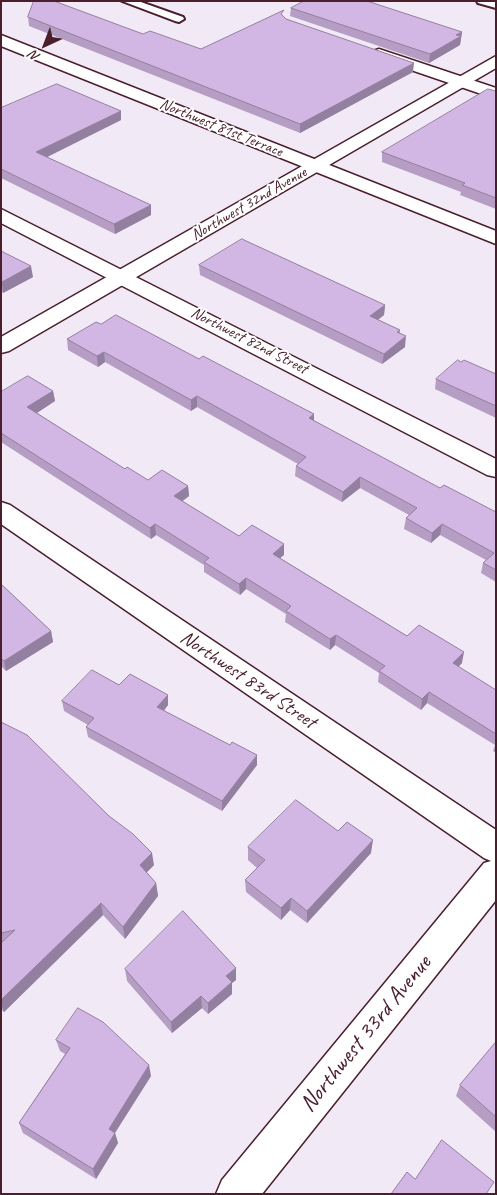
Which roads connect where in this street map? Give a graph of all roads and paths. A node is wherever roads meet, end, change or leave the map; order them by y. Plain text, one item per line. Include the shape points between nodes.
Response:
1 (127, 1) edge
2 (482, 1) edge
3 (496, 5) edge
4 (180, 19) dead end
5 (1, 40) edge
6 (363, 48) edge
7 (496, 61) edge
8 (460, 82) junction
9 (496, 94) edge
10 (316, 166) junction
11 (1, 215) edge
12 (496, 238) edge
13 (122, 276) junction
14 (1, 346) edge
15 (496, 469) edge
16 (1, 511) edge
17 (496, 848) edge
18 (496, 874) edge
19 (236, 1194) edge

1 - 4 lane
2 - 3 lane
5 - 10 street, Northwest 81st Terrace
6 - 8 street
7 - 8 street, Northwest 32nd Avenue
8 - 9 street
8 - 10 street, Northwest 32nd Avenue
10 - 12 street, Northwest 81st Terrace
10 - 13 street, Northwest 32nd Avenue
11 - 13 street, Northwest 82nd Street
13 - 14 street, Northwest 32nd Avenue
13 - 15 street, Northwest 82nd Street
16 - 17 street, Northwest 83rd Street
18 - 19 street, Northwest 33rd Avenue

